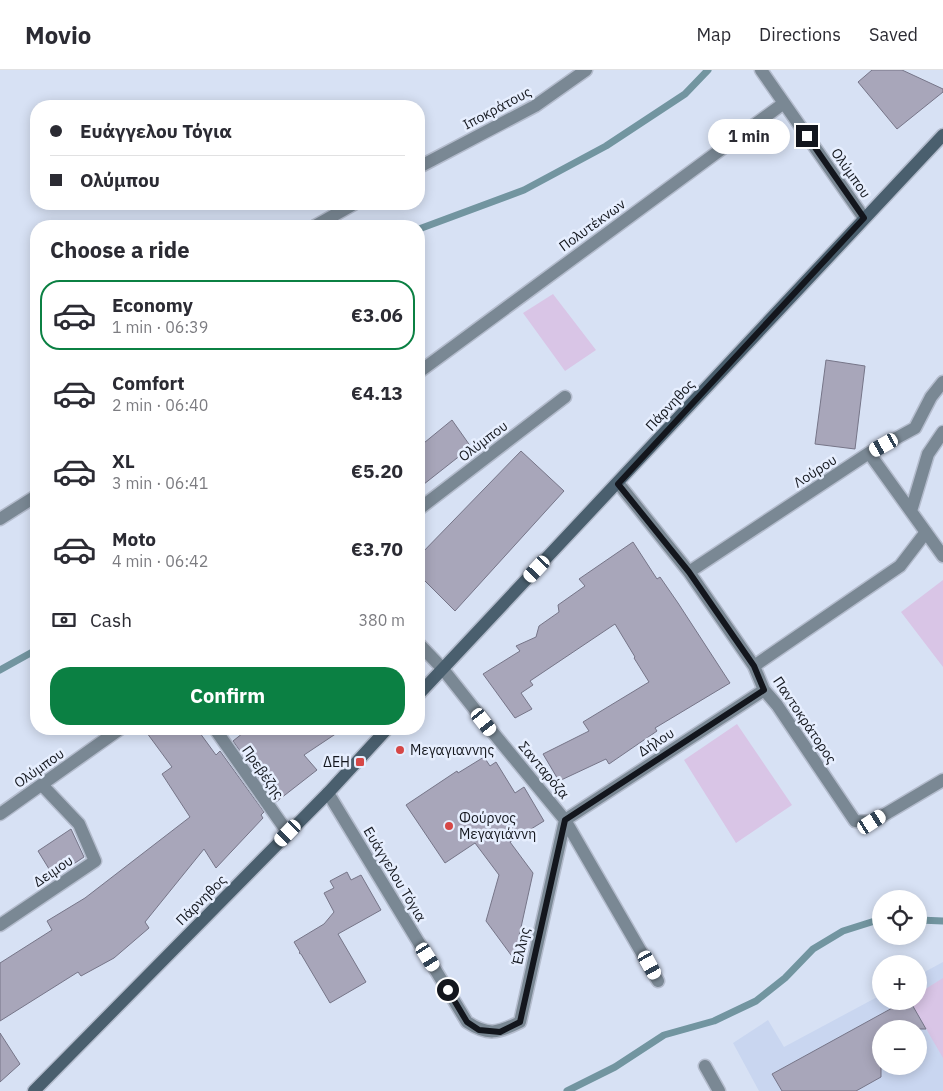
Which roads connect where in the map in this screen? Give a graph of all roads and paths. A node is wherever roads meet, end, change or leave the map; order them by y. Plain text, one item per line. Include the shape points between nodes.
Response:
1 (586, 70) edge
2 (761, 70) edge
3 (784, 103) junction
4 (943, 135) edge
5 (425, 164) edge
6 (343, 210) edge
7 (864, 218) junction
8 (326, 220) edge
9 (425, 368) edge
10 (943, 382) edge
11 (565, 397) dead end
12 (943, 432) edge
13 (870, 453) junction
14 (618, 484) junction
15 (30, 500) edge
16 (425, 504) edge
17 (911, 511) junction
18 (0, 519) edge
19 (926, 532) junction
20 (943, 556) edge
21 (689, 572) junction
22 (425, 650) edge
23 (754, 666) junction
24 (442, 668) junction
25 (425, 687) edge
26 (764, 690) junction
27 (112, 735) edge
28 (219, 735) edge
29 (381, 735) edge
30 (943, 780) edge
31 (42, 785) junction
32 (328, 793) junction
33 (0, 814) edge
34 (565, 820) junction
35 (288, 833) junction
36 (0, 925) edge
37 (658, 981) dead end
38 (467, 1022) joint
39 (705, 1066) dead end
40 (34, 1091) edge
41 (719, 1091) edge

1 - 5 street, Ιποκράτους via 535,106
2 - 3 street, Ολύμπου
3 - 7 street, Ολύμπου
3 - 9 street, Πολυτέκνων
4 - 7 main road, Πάρνηθος
6 - 8 street
7 - 14 main road, Πάρνηθος
10 - 13 street, Λούρου via 915,428
11 - 16 street, Ολύμπου
12 - 17 street via 928,454
13 - 17 street
13 - 21 street, Λούρου
14 - 21 street, Παντοκράτορος
14 - 24 main road, Πάρνηθος
15 - 18 street
17 - 19 street
19 - 20 street
19 - 23 street via 900,566
21 - 23 street, Παντοκράτορος
22 - 24 street, Σανταρόζα
23 - 26 street, Παντοκράτορος
24 - 25 main road, Πάρνηθος
24 - 34 street, Σανταρόζα
26 - 30 street, Παντοκράτορος via 854,821 872,822
26 - 34 street, Δήλου
27 - 31 street, Ολύμπου
28 - 35 street, Πρεβέζης
29 - 32 main road, Πάρνηθος
31 - 33 street, Ολύμπου
31 - 36 street, Δειμου via 79,824 95,861
32 - 35 main road, Πάρνηθος
32 - 38 street, Ευάγγελου Τόγια
34 - 37 street, Σανταρόζα
34 - 38 street, Έλλης via 520,1022 500,1032 479,1030
35 - 40 main road, Πάρνηθος
39 - 41 street

